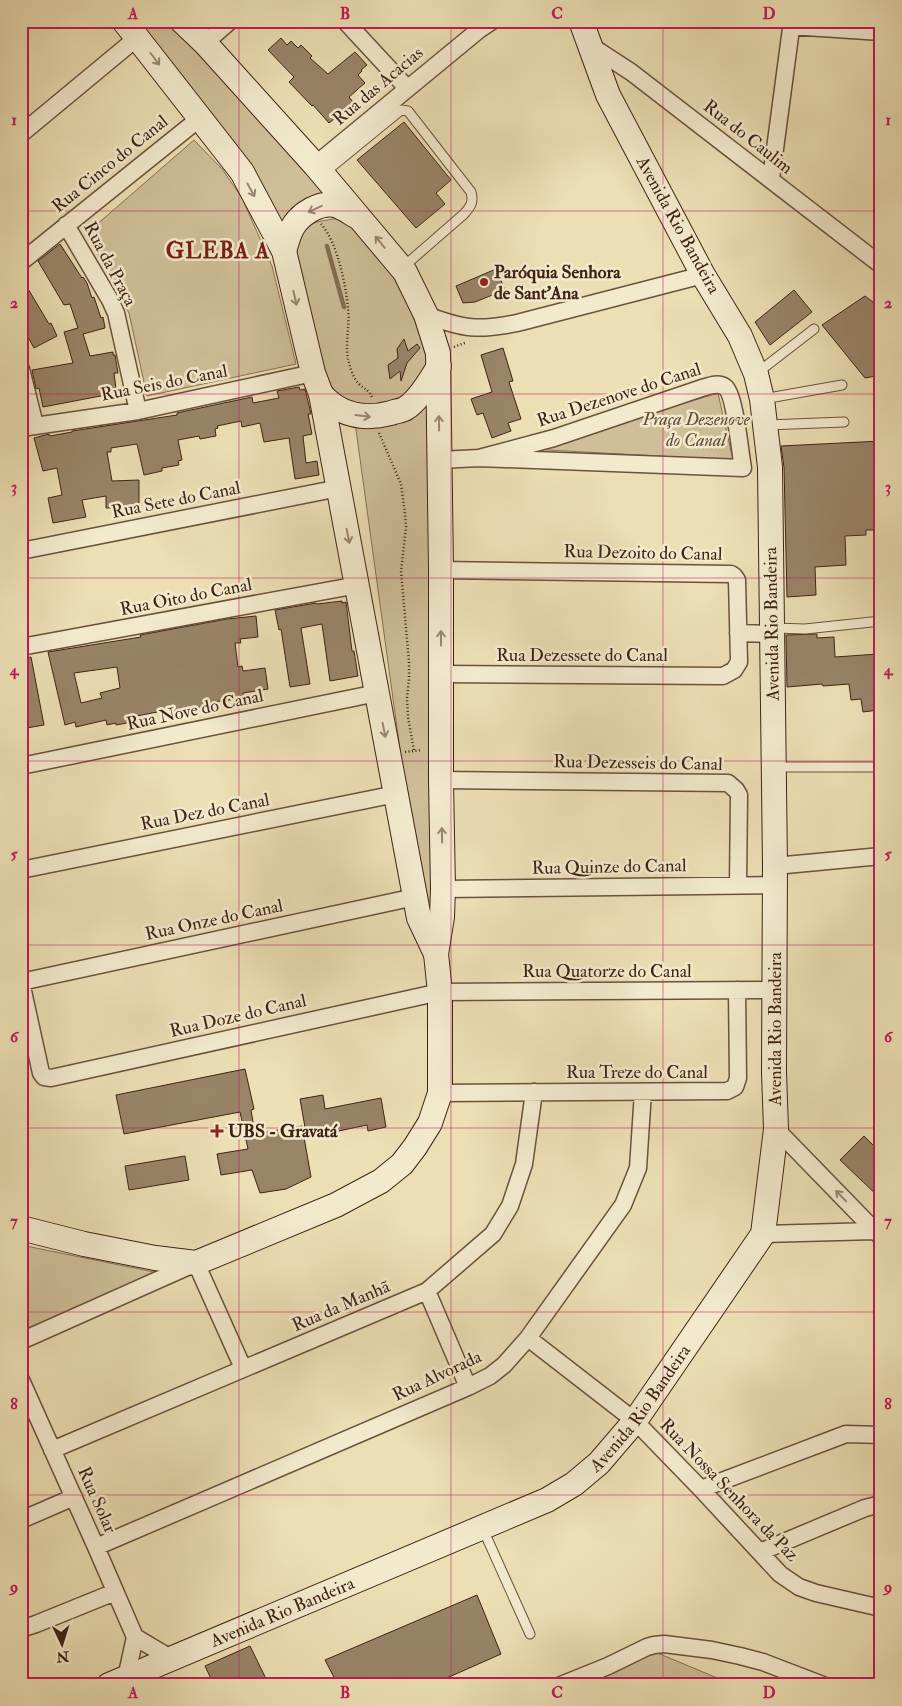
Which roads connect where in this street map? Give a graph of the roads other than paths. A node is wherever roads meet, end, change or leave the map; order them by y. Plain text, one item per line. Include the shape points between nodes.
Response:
1 (182, 21) edge
2 (230, 21) edge
3 (345, 21) edge
4 (492, 21) edge
5 (581, 21) edge
6 (791, 23) edge
7 (131, 29) edge
8 (881, 32) edge
9 (205, 43) junction
10 (588, 44) junction
11 (407, 88) junction
12 (200, 118) junction
13 (21, 134) edge
14 (319, 169) junction
15 (771, 179) junction
16 (360, 218) junction
17 (66, 224) junction
18 (284, 251) junction
19 (879, 257) edge
20 (21, 262) edge
21 (401, 268) junction
22 (703, 274) junction
23 (426, 315) junction
24 (814, 329) dead end
25 (439, 366) junction
26 (21, 369) edge
27 (756, 374) junction
28 (317, 383) junction
29 (842, 385) dead end
30 (762, 399) junction
31 (138, 411) junction
32 (844, 422) dead end
33 (766, 425) junction
34 (28, 427) edge
35 (479, 458) junction
36 (440, 460) junction
37 (339, 488) junction
38 (21, 551) edge
39 (441, 570) junction
40 (358, 585) junction
41 (881, 621) edge
42 (772, 631) junction
43 (738, 633) junction
44 (21, 647) edge
45 (441, 674) junction
46 (723, 676) joint
47 (377, 692) junction
48 (21, 766) edge
49 (872, 767) dead end
50 (774, 768) junction
51 (441, 780) junction
52 (396, 794) junction
53 (881, 856) edge
54 (443, 864) junction
55 (410, 868) junction
56 (21, 870) edge
57 (775, 876) junction
58 (738, 885) junction
59 (443, 888) junction
60 (416, 897) junction
61 (436, 954) junction
62 (21, 982) edge
63 (737, 990) junction
64 (774, 990) junction
65 (440, 992) junction
66 (534, 1092) junction
67 (643, 1092) junction
68 (440, 1093) junction
69 (776, 1129) junction
70 (21, 1228) edge
71 (763, 1234) junction
72 (878, 1234) edge
73 (196, 1263) junction
74 (427, 1291) junction
75 (528, 1338) junction
76 (21, 1341) edge
77 (243, 1368) junction
78 (21, 1380) edge
79 (468, 1387) junction
80 (26, 1404) edge
81 (636, 1421) junction
82 (881, 1436) edge
83 (52, 1450) junction
84 (701, 1489) junction
85 (74, 1497) junction
86 (881, 1504) edge
87 (21, 1520) edge
88 (481, 1526) junction
89 (96, 1547) junction
90 (760, 1552) junction
91 (116, 1592) junction
92 (881, 1608) edge
93 (21, 1629) edge
94 (530, 1634) dead end
95 (134, 1637) junction
96 (172, 1659) junction
97 (118, 1681) edge
98 (561, 1685) edge
99 (823, 1685) edge

1 - 9 street
2 - 9 street
3 - 11 street
4 - 11 street, Rua das Acacias
5 - 10 street, Avenida Rio Bandeira
6 - 8 street
6 - 15 street
7 -> 12 street
7 - 13 street
9 - 14 street
10 - 15 street, Rua do Caulim via 632,72
10 - 22 street, Avenida Rio Bandeira via 608,95
11 - 14 street, Rua das Acacias
12 - 17 street, Rua Cinco do Canal
12 -> 18 street via 242,172
14 - 16 street
14 - 21 lane via 401,110 408,111 472,192 473,199 464,214
15 - 19 street, Rua do Caulim
16 -> 18 street via 335,206 315,208 293,225
21 -> 16 street
17 - 20 street, Rua Cinco do Canal
17 - 31 street, Rua da Praça via 116,313
18 -> 28 street
21 - 23 street
22 - 23 street via 491,328 454,325
22 - 27 street, Avenida Rio Bandeira via 740,336
23 - 25 street
24 - 27 lane
28 -> 25 street via 328,402 340,410 375,417 406,408
36 -> 25 street
26 - 34 street
27 - 30 street, Avenida Rio Bandeira
28 - 31 street, Rua Seis do Canal
28 - 37 street
29 - 30 lane
30 - 33 street, Avenida Rio Bandeira
31 - 34 street, Rua Seis do Canal
32 - 33 lane
33 - 42 street, Avenida Rio Bandeira via 770,467
35 - 35 street, Rua Dezenove do Canal via 614,462 743,468 729,391 716,385 554,438
35 - 36 street, Rua Dezenove do Canal
36 - 39 street
37 - 38 street, Rua Sete do Canal
37 -> 40 street
39 - 43 street, Rua Dezoito do Canal via 731,574 737,580
45 -> 39 street
40 - 44 street, Rua Oito do Canal
40 - 47 street
41 - 42 lane
42 - 43 street
42 - 50 street, Avenida Rio Bandeira
43 - 46 street, Rua Dezoito do Canal via 739,662 734,670
45 - 46 street, Rua Dezessete do Canal
45 - 51 street
47 - 48 street, Rua Nove do Canal
47 -> 52 street
49 - 50 lane
50 - 57 street, Avenida Rio Bandeira
54 -> 51 street
51 - 58 street, Rua Dezesseis do Canal via 728,783 738,795
52 - 55 street
52 - 56 street, Rua Dez do Canal
53 - 57 street, Rua Quinze do Canal
54 - 55 street via 428,874 419,874
54 - 59 street
55 - 60 street
57 - 58 street, Rua Quinze do Canal
57 - 64 street, Avenida Rio Bandeira
58 - 59 street, Rua Quinze do Canal
59 - 61 street
60 - 61 street via 419,918
60 - 62 street, Rua Onze do Canal
61 - 65 street
62 - 65 street, Rua Doze do Canal via 41,1073 51,1078
63 - 64 street, Rua Quatorze do Canal
63 - 65 street, Rua Quatorze do Canal
63 - 67 street, Rua Treze do Canal via 738,1078 735,1087 727,1091
64 - 69 street, Avenida Rio Bandeira
65 - 68 street
66 - 67 street, Rua Treze do Canal
66 - 68 street, Rua Treze do Canal
66 - 74 street, Rua da Manhã via 524,1164 510,1206 492,1234
67 - 75 street, Rua Alvorada via 638,1168 623,1205
68 - 73 street via 430,1123 416,1147 381,1181 336,1205
69 - 71 street, Avenida Rio Bandeira
72 -> 69 street
70 - 73 street via 84,1244
71 - 72 street
71 - 81 street, Avenida Rio Bandeira
73 - 76 street
73 - 77 street
74 - 77 street, Rua da Manhã
74 - 79 street
75 - 79 street, Rua Alvorada via 504,1365
75 - 81 street, Rua Nossa Senhora da Paz
77 - 83 street, Rua da Manhã
78 - 80 street, Rua Solar
79 - 89 street, Rua Alvorada
80 - 83 street, Rua Solar
81 - 84 street, Rua Nossa Senhora da Paz
81 - 88 street, Avenida Rio Bandeira via 599,1463 574,1484 546,1500
82 - 84 street via 846,1434
83 - 85 street, Rua Solar
84 - 90 street, Rua Nossa Senhora da Paz
85 - 87 street
85 - 89 street, Rua Solar
86 - 90 street
88 - 94 lane
88 - 96 street, Avenida Rio Bandeira
89 - 91 street, Rua Solar
90 - 92 street, Rua Nossa Senhora da Paz via 780,1574 799,1587
91 - 93 street
91 - 95 street, Rua Solar
95 - 96 street
95 - 97 street
96 - 97 street, Avenida Rio Bandeira
98 - 99 street via 654,1645 712,1650 763,1662

